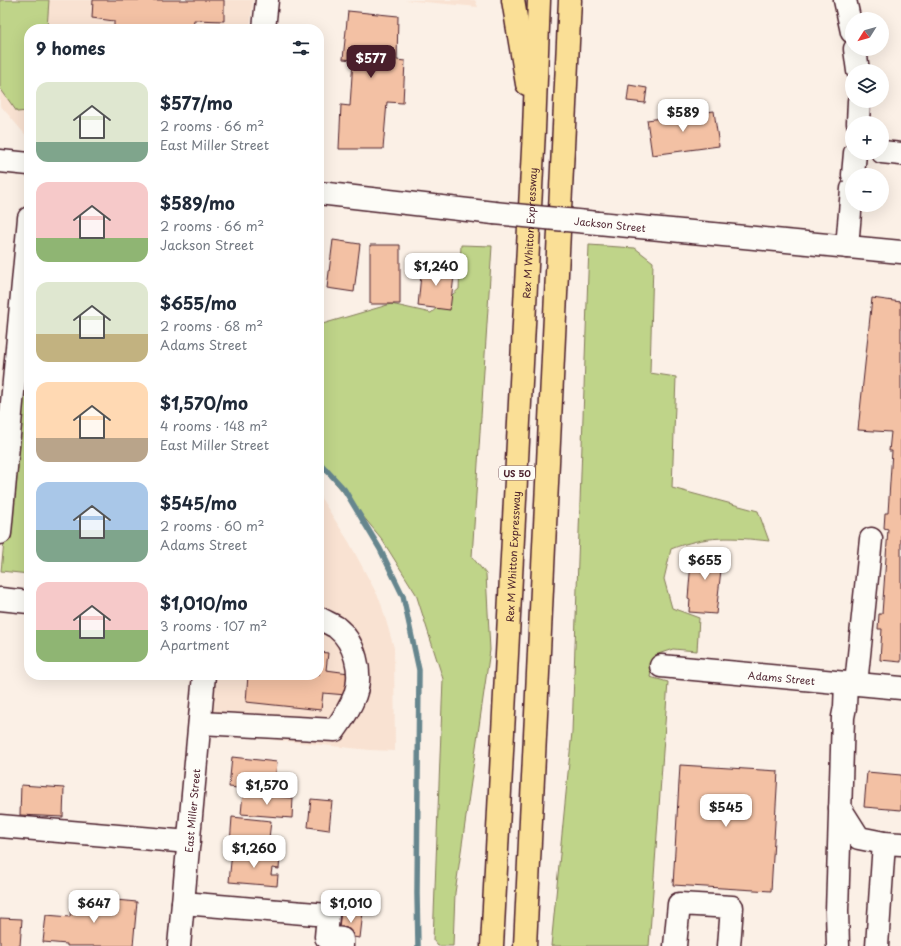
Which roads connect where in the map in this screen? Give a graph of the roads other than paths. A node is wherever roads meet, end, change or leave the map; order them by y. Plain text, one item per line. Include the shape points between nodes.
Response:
1 (267, 0) edge
2 (513, 0) edge
3 (539, 0) edge
4 (570, 0) edge
5 (578, 0) edge
6 (845, 0) edge
7 (848, 12) edge
8 (265, 24) edge
9 (569, 50) junction
10 (534, 130) junction
11 (889, 153) edge
12 (901, 154) edge
13 (0, 161) edge
14 (24, 163) edge
15 (324, 194) edge
16 (850, 212) edge
17 (847, 247) junction
18 (901, 252) edge
19 (24, 272) edge
20 (0, 533) edge
21 (871, 539) dead end
22 (0, 599) edge
23 (24, 601) edge
24 (324, 621) edge
25 (661, 666) dead end
26 (204, 680) edge
27 (851, 684) junction
28 (901, 688) edge
29 (200, 723) junction
30 (840, 808) junction
31 (0, 826) edge
32 (189, 842) junction
33 (892, 843) edge
34 (183, 903) junction
35 (179, 946) edge
36 (342, 946) edge
37 (492, 946) edge
38 (525, 946) edge
39 (675, 946) edge
40 (729, 946) edge
41 (838, 946) edge
42 (877, 946) edge

1 - 8 street
2 - 10 highway
3 - 10 highway, Rex M Whitton Expressway / US 50
4 - 9 highway, US 50
5 - 9 highway
6 - 7 street
9 - 38 highway, US 50
10 - 37 highway, Rex M Whitton Expressway / US 50
11 - 12 street
13 - 14 street
15 - 17 street, Jackson Street, bridge via 494,213
16 - 17 street
17 - 18 street, Jackson Street
19 - 20 street
21 - 27 street
22 - 23 street
24 - 29 street via 336,627 356,655 355,694 348,711 335,730
25 - 27 street, Adams Street
26 - 29 street, East Miller Street
27 - 28 street, Adams Street
27 - 30 street via 843,717
29 - 32 street, East Miller Street
30 - 33 street via 859,838
30 - 41 street
31 - 32 street
32 - 34 street, East Miller Street
33 - 42 street
34 - 35 street, East Miller Street
34 - 36 street via 328,915 326,937 342,939
39 - 40 street via 679,904 732,908

